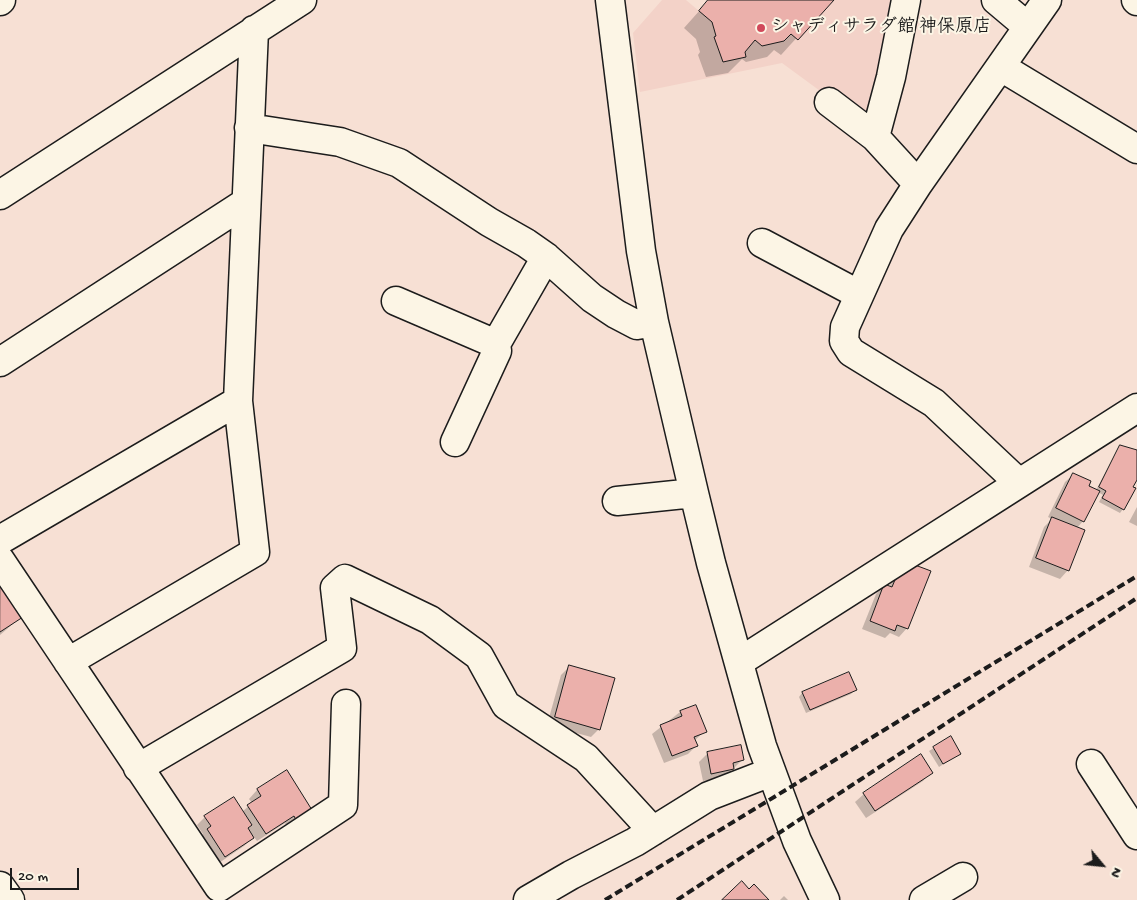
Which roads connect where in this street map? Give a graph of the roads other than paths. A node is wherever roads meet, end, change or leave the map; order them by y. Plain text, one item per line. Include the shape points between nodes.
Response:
1 (302, 0) edge
2 (610, 0) edge
3 (906, 0) edge
4 (996, 0) edge
5 (1047, 0) edge
6 (1028, 27) junction
7 (254, 30) junction
8 (1001, 67) junction
9 (829, 102) dead end
10 (249, 128) junction
11 (875, 137) junction
12 (1137, 150) edge
13 (918, 184) junction
14 (0, 194) edge
15 (245, 203) junction
16 (762, 243) dead end
17 (546, 257) junction
18 (858, 294) junction
19 (396, 300) dead end
20 (654, 322) junction
21 (496, 344) junction
22 (0, 362) edge
23 (238, 401) junction
24 (1137, 408) edge
25 (455, 442) dead end
26 (1019, 483) junction
27 (694, 493) junction
28 (617, 501) dead end
29 (0, 540) edge
30 (0, 560) edge
31 (68, 662) junction
32 (739, 662) junction
33 (346, 704) dead end
34 (1091, 764) dead end
35 (138, 768) junction
36 (771, 772) junction
37 (653, 830) junction
38 (1137, 835) edge
39 (963, 878) dead end
40 (0, 886) edge
41 (10, 900) edge
42 (528, 900) edge
43 (825, 900) edge
44 (924, 900) edge

1 - 7 street
2 - 20 street via 629,170
3 - 11 street
4 - 6 street
5 - 6 street
6 - 8 street
7 - 10 street
7 - 14 street
8 - 12 street
8 - 13 street
9 - 11 street
10 - 15 street
10 - 17 street via 340,142 399,163
11 - 13 street
13 - 18 street via 889,229
15 - 22 street
15 - 23 street
16 - 18 street
17 - 20 street via 592,298 616,314 637,325
17 - 21 street
18 - 26 street via 844,327 844,341 851,352 934,403
19 - 21 street
20 - 27 street
21 - 25 street via 497,351
23 - 29 street
23 - 31 street via 255,552
24 - 26 street
26 - 32 street
27 - 28 street
27 - 32 street
30 - 31 street
31 - 35 street
32 - 36 street
33 - 35 street via 343,805 219,888
34 - 38 street
35 - 37 street via 342,648 335,588 345,580 430,620 479,656 506,705 586,758
36 - 37 street via 708,796
36 - 43 street via 797,841
37 - 42 street
39 - 44 street
40 - 41 street

